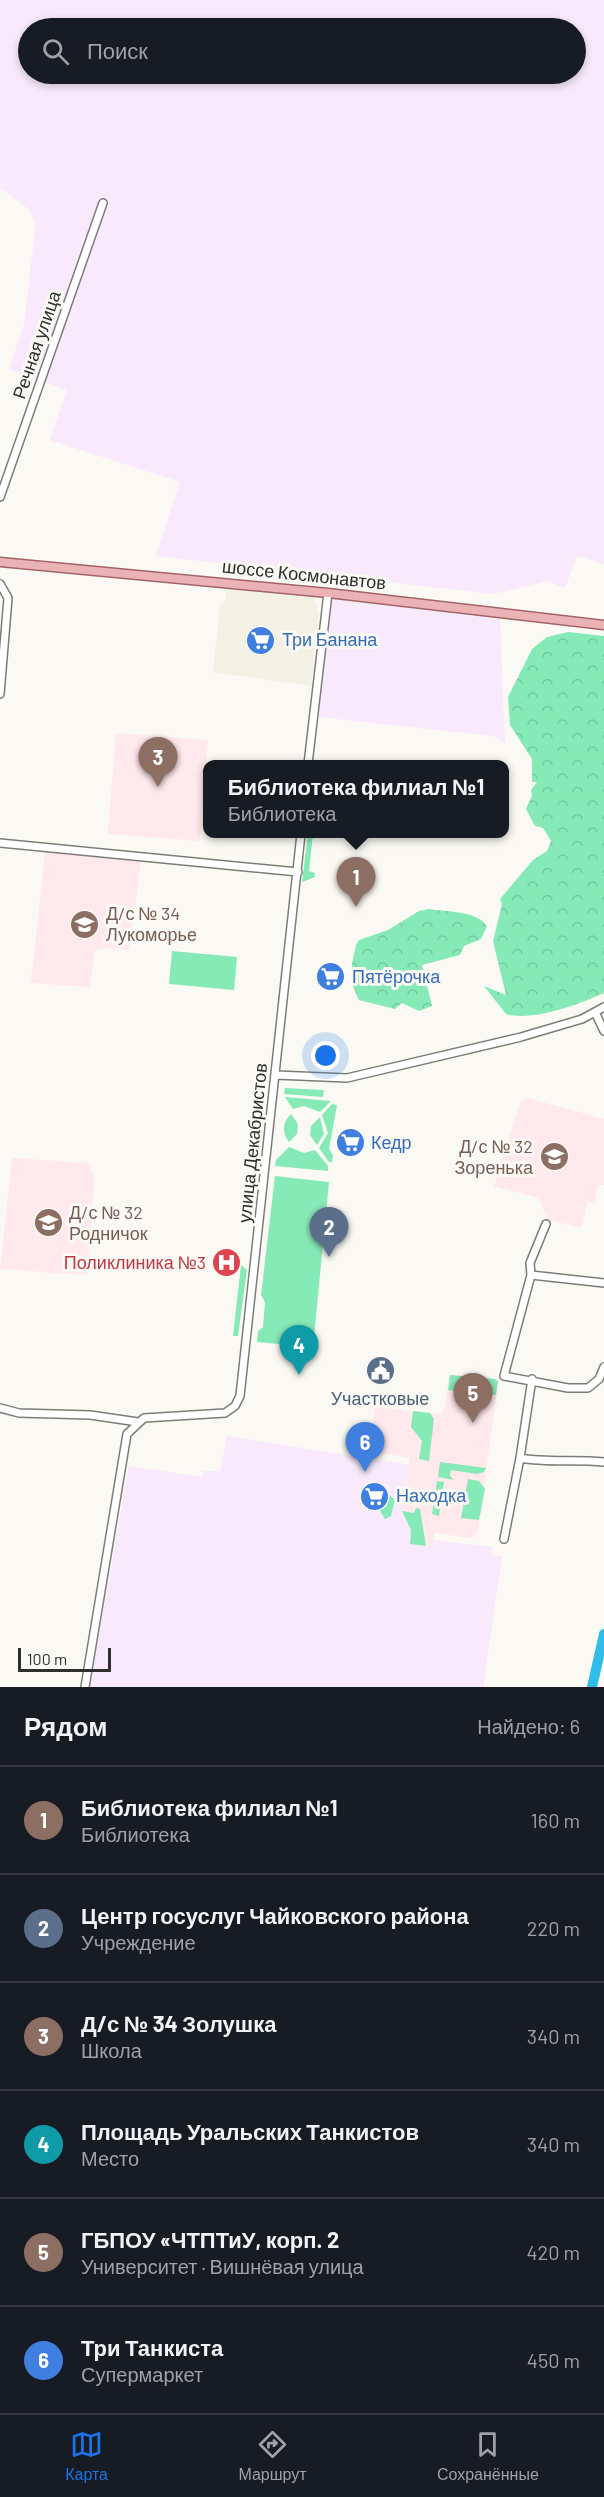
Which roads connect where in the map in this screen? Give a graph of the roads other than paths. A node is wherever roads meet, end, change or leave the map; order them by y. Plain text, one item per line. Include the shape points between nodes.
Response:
1 (103, 203) dead end
2 (0, 497) edge
3 (0, 562) edge
4 (0, 584) edge
5 (328, 593) junction
6 (604, 625) edge
7 (0, 694) edge
8 (309, 760) edge
9 (301, 838) edge
10 (0, 843) edge
11 (298, 872) junction
12 (604, 1007) edge
13 (596, 1012) junction
14 (604, 1031) edge
15 (276, 1075) junction
16 (546, 1224) dead end
17 (531, 1275) junction
18 (604, 1283) edge
19 (604, 1367) edge
20 (532, 1379) junction
21 (0, 1408) edge
22 (138, 1422) junction
23 (520, 1458) junction
24 (604, 1462) edge
25 (504, 1539) dead end
26 (85, 1687) edge

1 - 2 street, Речная улица
3 - 5 main road, шоссе Космонавтов
4 - 7 street via 8,598
5 - 6 main road, шоссе Космонавтов
5 - 8 street
9 - 11 street, улица Декабристов
10 - 11 street
11 - 15 street, улица Декабристов
12 - 13 street
13 - 14 street
13 - 15 street via 521,1037 347,1078
15 - 22 street, улица Декабристов via 240,1396 225,1413 144,1418
16 - 17 street via 530,1263
17 - 18 street
17 - 20 street via 504,1376
19 - 20 street via 599,1379 588,1388 568,1388
20 - 23 street
21 - 22 street, улица Декабристов
22 - 26 street via 127,1434
23 - 24 street via 548,1463
23 - 25 street

